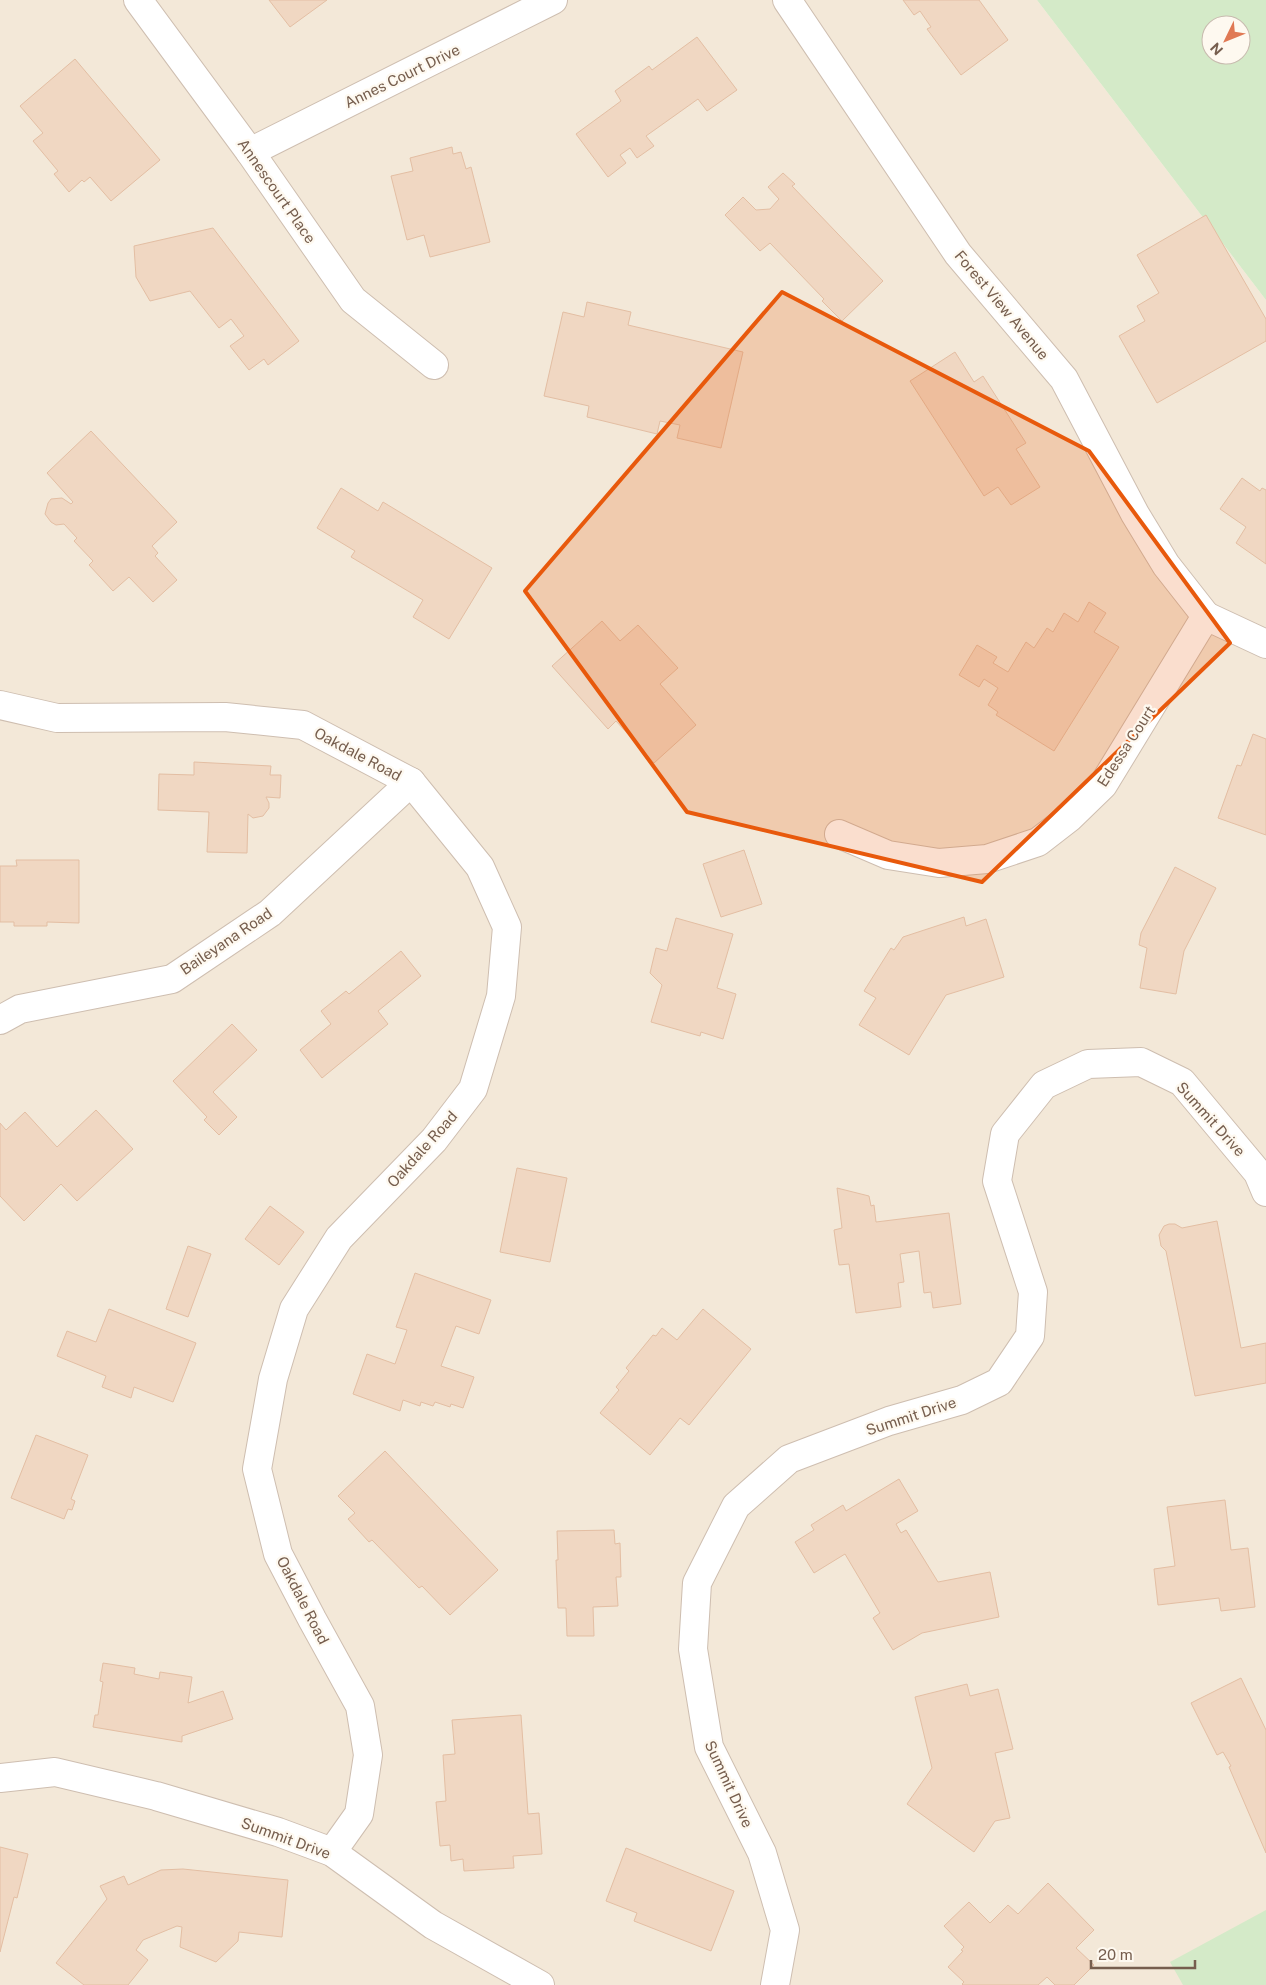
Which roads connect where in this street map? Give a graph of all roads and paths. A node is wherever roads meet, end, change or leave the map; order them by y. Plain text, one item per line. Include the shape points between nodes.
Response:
1 (138, 0) edge
2 (553, 0) edge
3 (787, 0) edge
4 (250, 152) junction
5 (434, 365) dead end
6 (1206, 616) junction
7 (1266, 644) edge
8 (0, 705) edge
9 (411, 782) junction
10 (839, 834) dead end
11 (0, 1020) edge
12 (1263, 1177) edge
13 (0, 1778) edge
14 (332, 1852) junction
15 (540, 1985) edge
16 (775, 1985) edge

1 - 4 street, Annescourt Place
2 - 4 street, Annes Court Drive
3 - 6 street, Forest View Avenue via 958,254 1064,379 1135,514 1166,565
4 - 5 street, Annescourt Place via 353,300
6 - 7 street
6 - 10 street, Edessa Court via 1103,785 1038,842 986,859 940,863 888,855
8 - 9 street, Oakdale Road via 57,718 225,717 303,725
9 - 11 street, Baileyana Road via 270,913 172,979 20,1009
9 - 14 street, Oakdale Road via 480,867 507,927 501,996 473,1089 434,1140 339,1238 294,1309 273,1379 258,1469 278,1554 360,1706 368,1755 359,1814
12 - 16 street, Summit Drive via 1182,1082 1141,1062 1088,1064 1044,1085 1005,1134 997,1182 1033,1292 1030,1336 999,1382 962,1400 889,1421 789,1459 736,1506 697,1583 693,1649 709,1747 762,1853 785,1930
13 - 14 street, Summit Drive via 55,1772 156,1796 278,1832
14 - 15 street, Summit Drive via 433,1925

